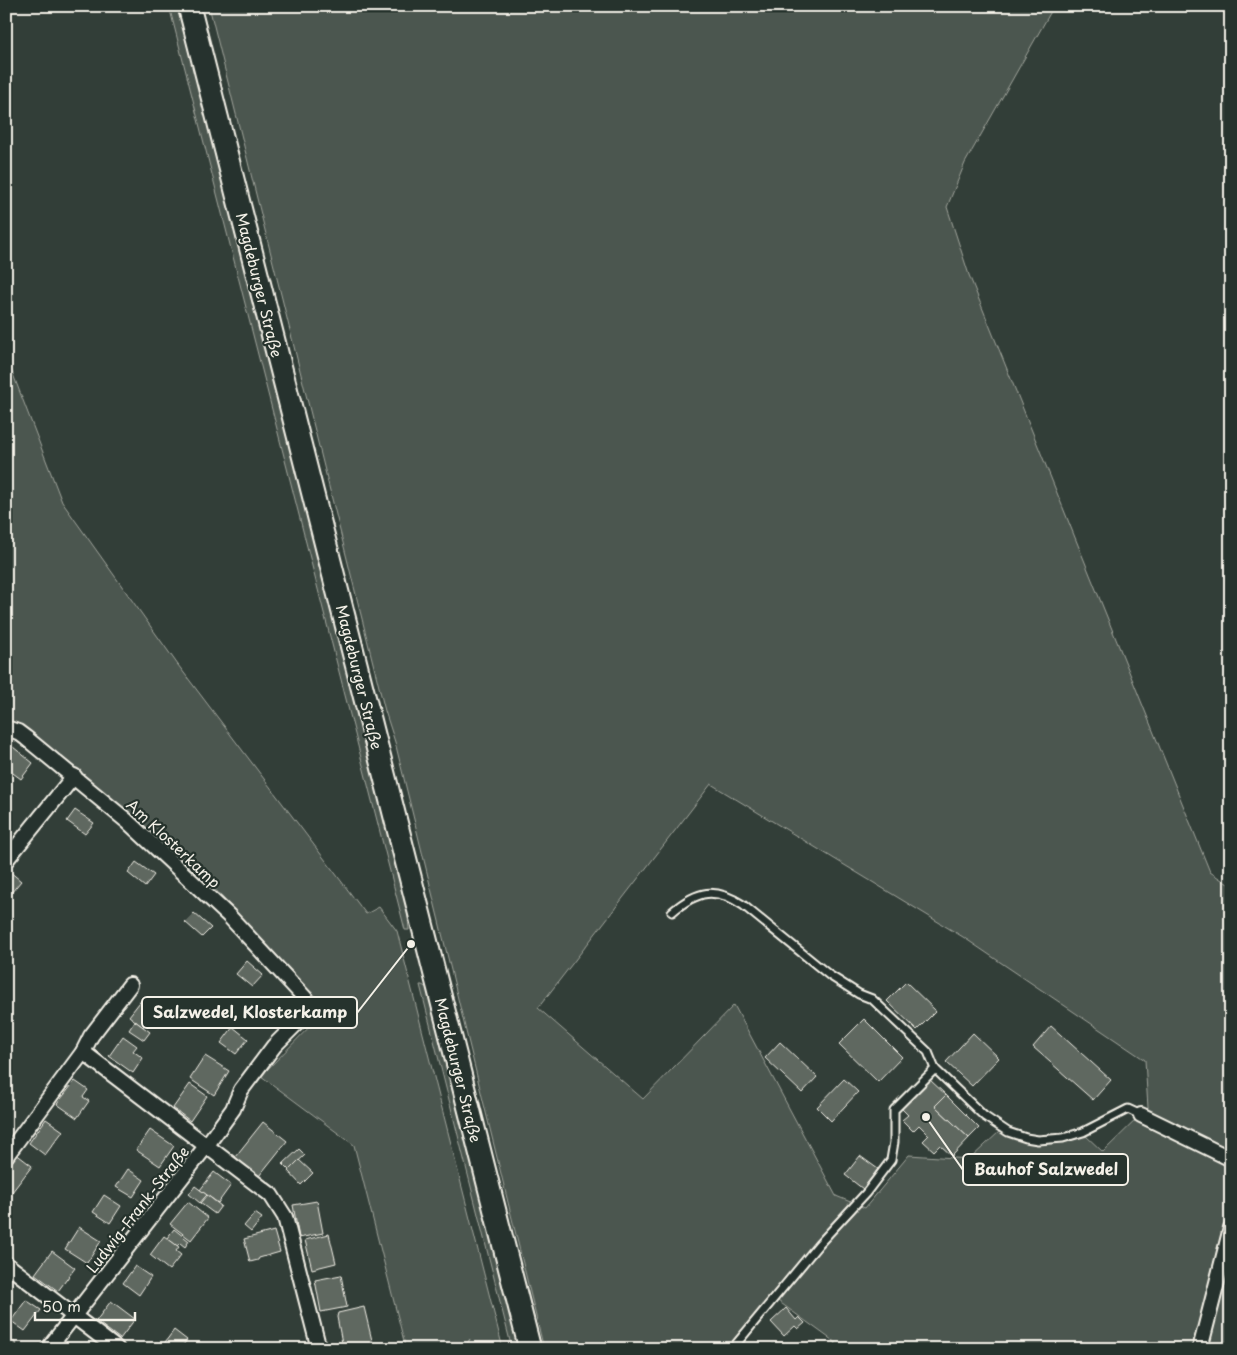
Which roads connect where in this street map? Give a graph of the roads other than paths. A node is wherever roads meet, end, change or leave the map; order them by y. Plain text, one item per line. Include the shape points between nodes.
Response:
1 (189, 6) edge
2 (6, 728) edge
3 (74, 776) junction
4 (6, 860) edge
5 (411, 879) junction
6 (672, 912) dead end
7 (412, 916) dead end
8 (425, 974) dead end
9 (130, 985) dead end
10 (441, 998) junction
11 (306, 999) joint
12 (83, 1052) junction
13 (935, 1069) junction
14 (1141, 1115) joint
15 (207, 1145) junction
16 (6, 1156) edge
17 (1231, 1159) edge
18 (1231, 1228) edge
19 (6, 1264) edge
20 (74, 1316) junction
21 (48, 1349) edge
22 (117, 1349) edge
23 (319, 1349) edge
24 (530, 1349) edge
25 (732, 1349) edge
26 (1200, 1349) edge

1 - 5 main road, Magdeburger Straße
2 - 3 street, Am Klosterkamp via 18,732
3 - 4 street
3 - 11 street, Am Klosterkamp via 229,916
5 - 7 lane
5 - 10 main road, Magdeburger Straße
6 - 13 lane via 699,894 717,892 731,897 829,976 872,999 928,1052
8 - 10 lane
9 - 12 street via 91,1036
10 - 24 main road, Magdeburger Straße
11 - 15 street, Ludwig-Frank-Straße via 299,1021 274,1046 241,1090 233,1109
12 - 15 street, Ludwig-Frank-Straße
12 - 16 street
13 - 14 lane via 984,1116 1008,1132 1026,1138 1052,1139 1074,1135 1128,1109
13 - 25 lane via 894,1110 891,1160
14 - 17 street
15 - 20 street, Ludwig-Frank-Straße
15 - 23 street, Ludwig-Frank-Straße via 272,1196 285,1217
18 - 26 street
19 - 20 street
20 - 21 street, Ludwig-Frank-Straße
20 - 22 street

